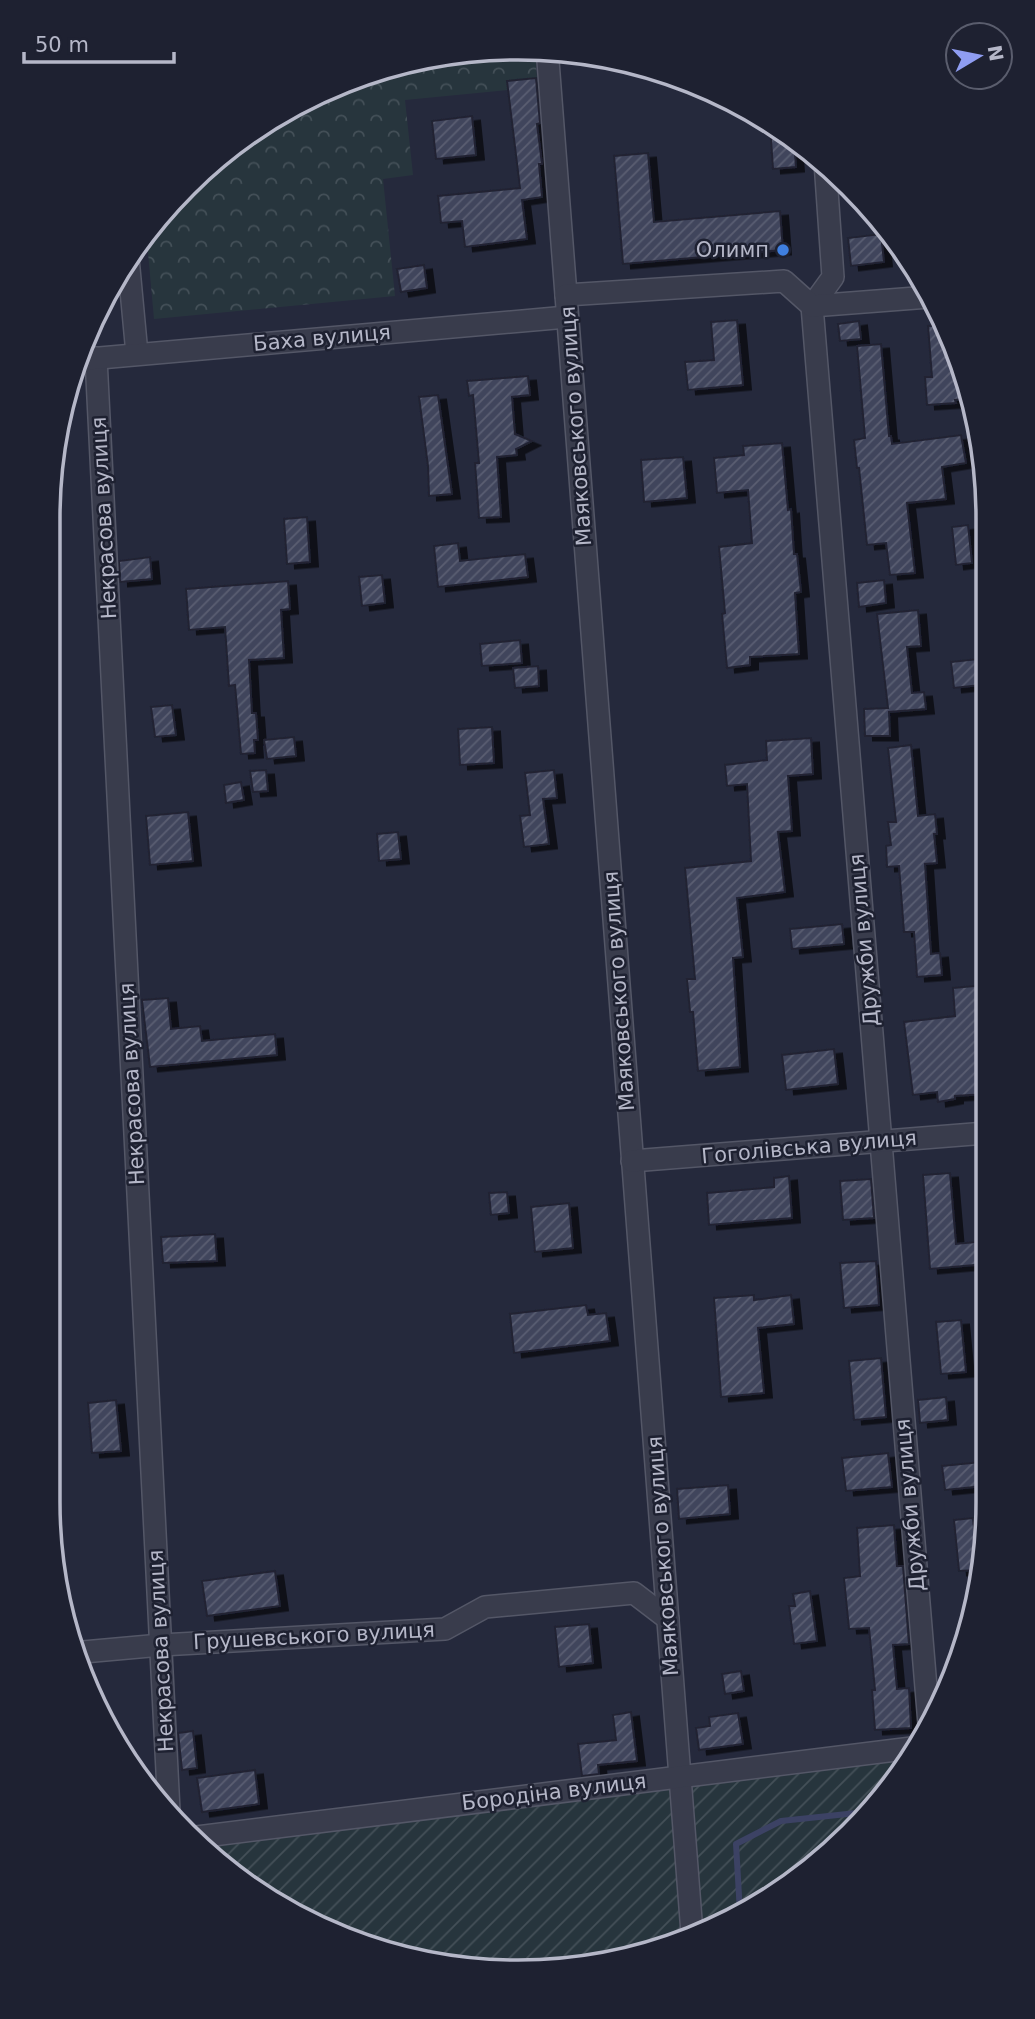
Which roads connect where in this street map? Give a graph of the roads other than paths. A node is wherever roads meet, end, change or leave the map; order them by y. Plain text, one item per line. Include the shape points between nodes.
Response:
1 (548, 60) edge
2 (826, 180) edge
3 (130, 275) edge
4 (566, 295) junction
5 (919, 298) edge
6 (812, 306) junction
7 (567, 317) junction
8 (137, 354) junction
9 (88, 359) edge
10 (86, 364) edge
11 (976, 1134) edge
12 (880, 1141) junction
13 (632, 1161) junction
14 (668, 1619) junction
15 (161, 1645) junction
16 (85, 1652) edge
17 (927, 1705) edge
18 (902, 1749) edge
19 (679, 1777) junction
20 (168, 1797) edge
21 (205, 1836) edge
22 (691, 1926) edge

1 - 4 street, Маяковського вулиця
2 - 6 street via 834,277
3 - 8 street
4 - 6 street via 785,281
4 - 7 street, Маяковського вулиця
5 - 6 street
6 - 12 street, Дружби вулиця
7 - 8 street, Баха вулиця
7 - 13 street, Маяковського вулиця
8 - 9 street, Баха вулиця
10 - 15 street, Некрасова вулиця
11 - 12 street, Гоголівська вулиця
12 - 13 street, Гоголівська вулиця
12 - 17 street, Дружби вулиця
13 - 14 street, Маяковського вулиця
14 - 15 street, Грушевського вулиця via 634,1593 485,1607 445,1629
14 - 19 street, Маяковського вулиця
15 - 16 street, Грушевського вулиця
15 - 20 street, Некрасова вулиця
18 - 19 street, Бородіна вулиця
19 - 21 street, Бородіна вулиця
19 - 22 street, Маяковського вулиця

